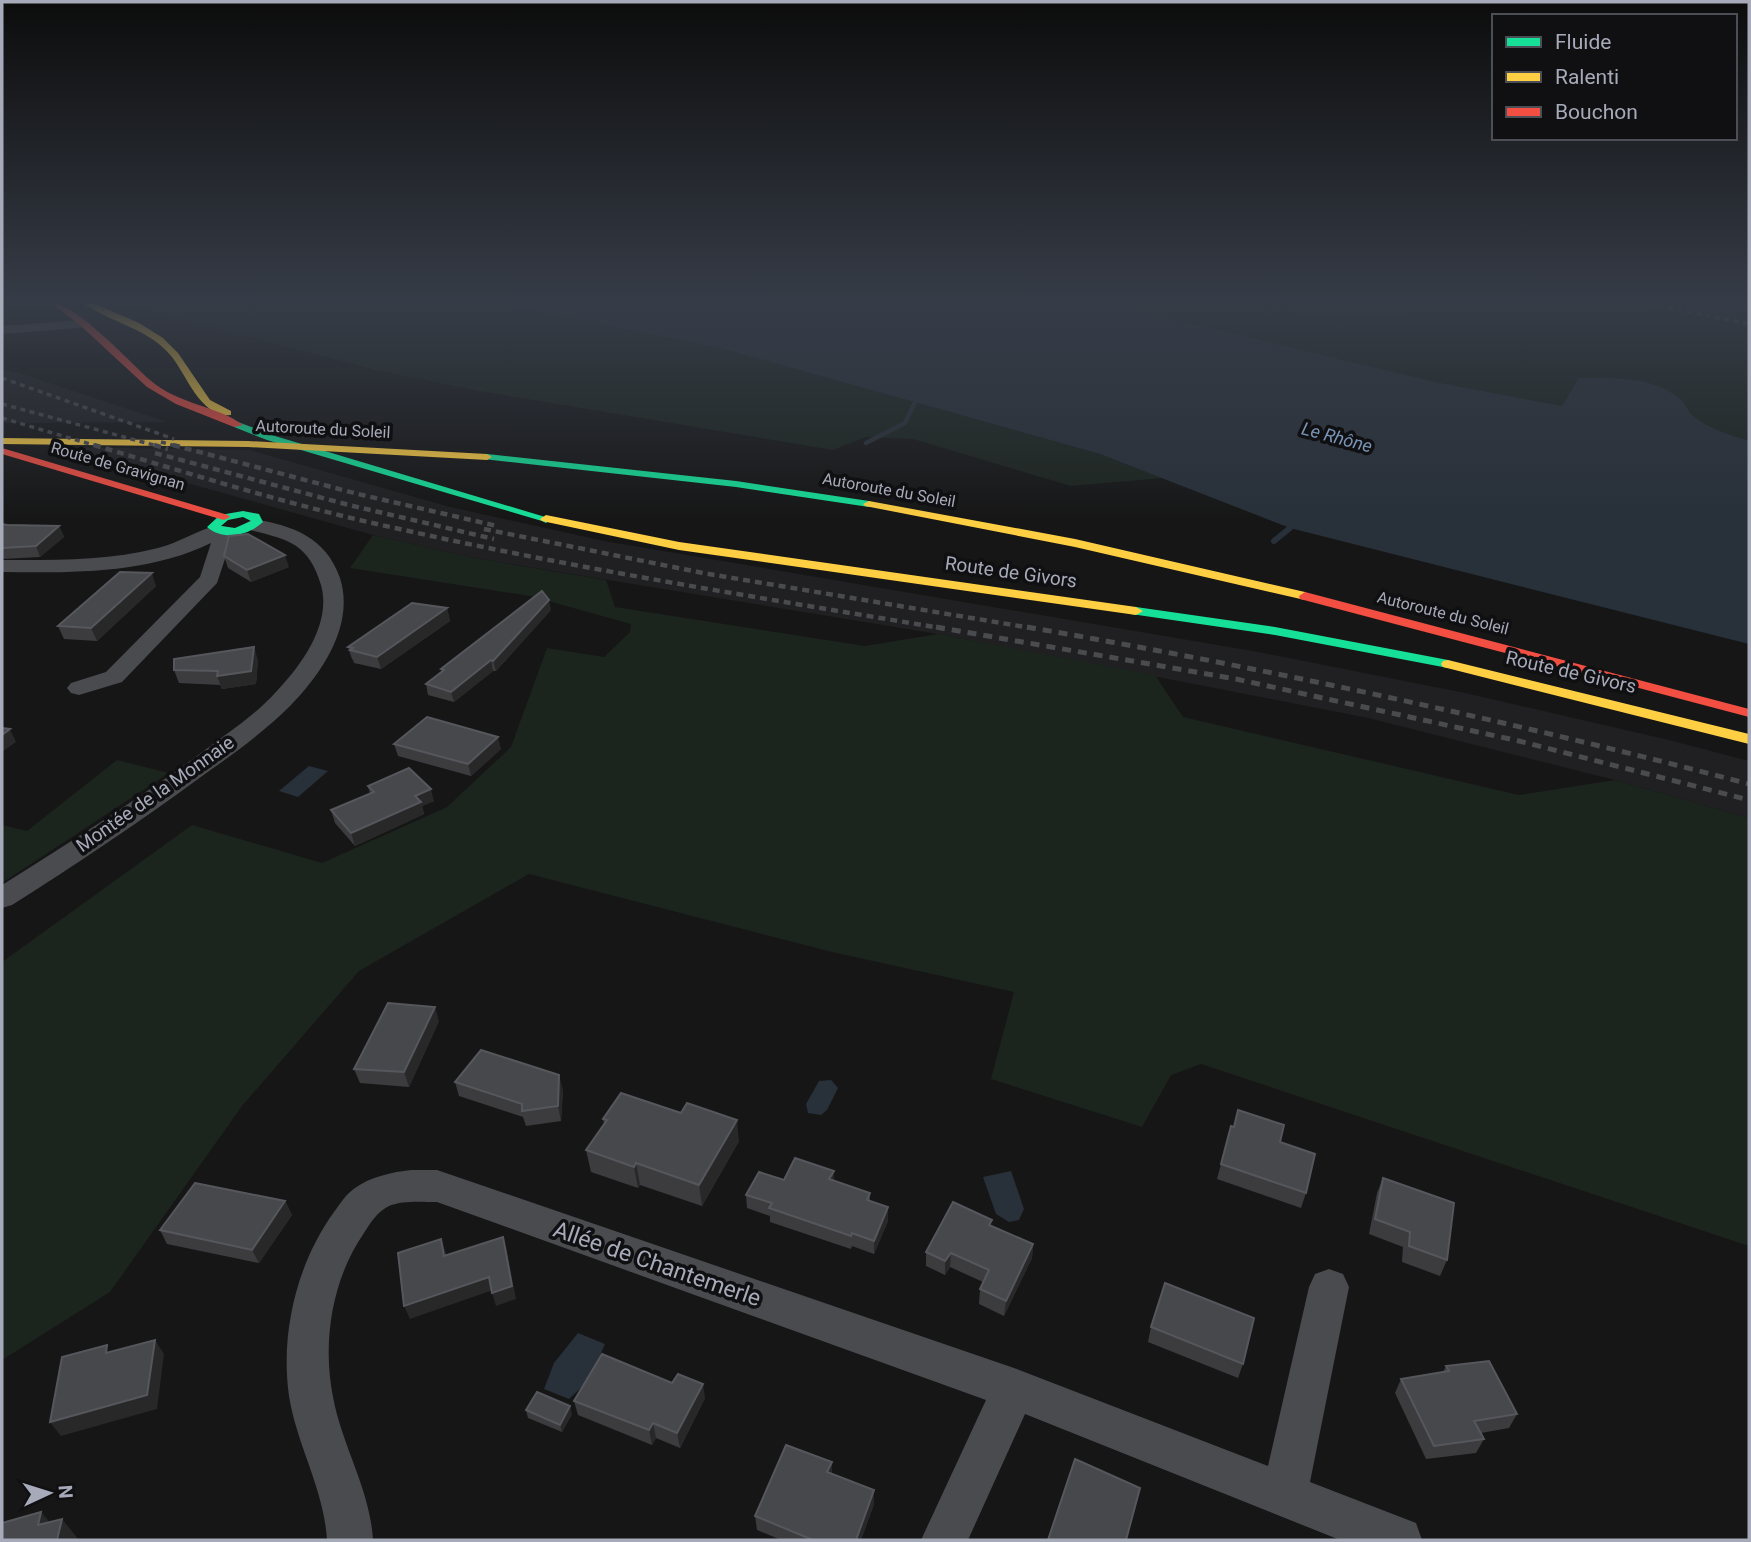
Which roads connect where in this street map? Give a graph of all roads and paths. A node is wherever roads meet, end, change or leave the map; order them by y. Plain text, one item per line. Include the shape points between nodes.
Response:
1 (140, 376) edge
2 (190, 376) edge
3 (197, 386) junction
4 (163, 394) junction
5 (2, 428) edge
6 (332, 432) dead end
7 (271, 438) junction
8 (2, 441) edge
9 (437, 445) junction
10 (551, 447) dead end
11 (2, 451) edge
12 (722, 466) dead end
13 (761, 471) dead end
14 (253, 525) joint
15 (222, 527) junction
16 (2, 566) edge
17 (79, 688) dead end
18 (1749, 713) edge
19 (1749, 739) edge
20 (2, 898) edge
21 (1329, 1287) dead end
22 (1014, 1389) junction
23 (1284, 1495) junction
24 (350, 1540) edge
25 (944, 1540) edge
26 (1399, 1540) edge

1 - 4 main road, Route de Givors
2 - 3 main road, Route de Givors
3 - 4 main road
3 - 7 main road, Route de Givors via 207,402
4 - 7 main road, Route de Givors
5 - 6 main road, Autoroute du Soleil
7 - 19 main road, Route de Givors via 492,505 610,533 1275,631 1447,664
8 - 9 main road, Autoroute du Soleil
9 - 10 main road, Autoroute du Soleil
9 - 18 main road, Autoroute du Soleil via 735,483 1038,535 1410,622
11 - 15 main road, Route de Gravignan via 210,510
12 - 13 main road
14 - 15 main road via 240,530
14 - 20 street, Montée de la Monnaie via 298,536 316,549 330,577 331,621 317,656 283,700 209,760
15 - 16 street via 180,549 120,561
15 - 17 street via 210,579 114,677
21 - 23 street
22 - 23 street, Allée de Chantemerle
22 - 24 street, Allée de Chantemerle via 437,1186 401,1185 368,1199 344,1227 323,1264 313,1311 308,1361 315,1416 336,1473
22 - 25 street
23 - 26 street, Allée de Chantemerle

